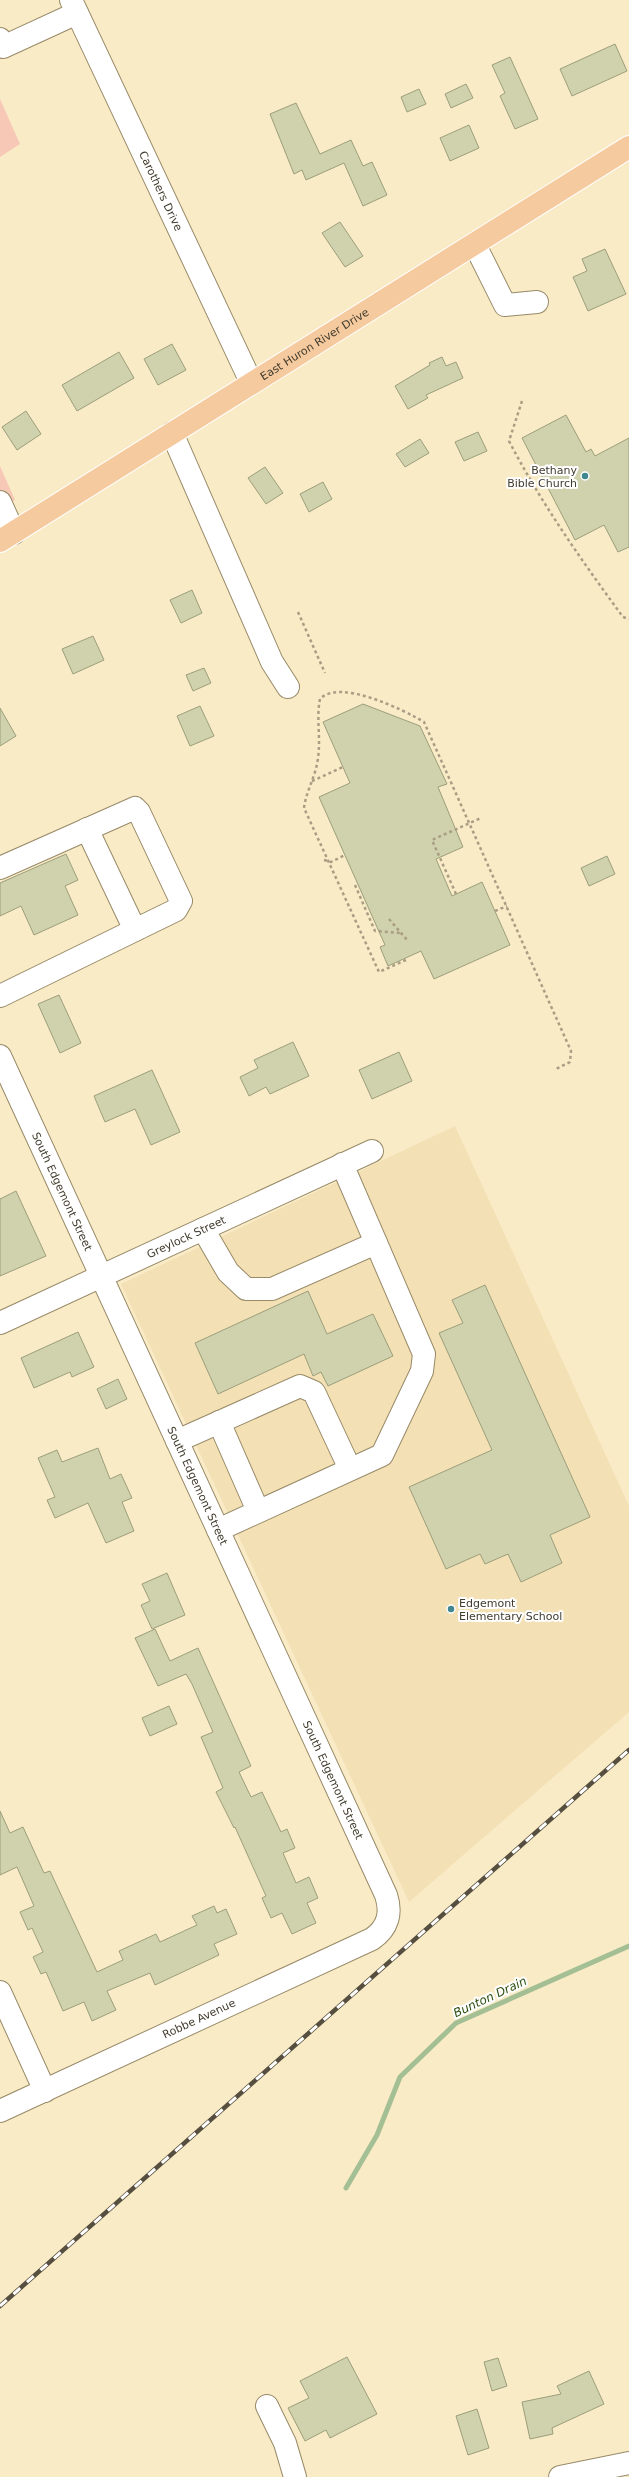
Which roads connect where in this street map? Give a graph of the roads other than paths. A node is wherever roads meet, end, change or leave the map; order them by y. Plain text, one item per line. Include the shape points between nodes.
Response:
1 (74, 7) edge
2 (0, 39) edge
3 (629, 147) edge
4 (475, 245) junction
5 (537, 302) dead end
6 (251, 382) junction
7 (172, 433) junction
8 (0, 502) edge
9 (7, 537) edge
10 (288, 687) dead end
11 (87, 829) junction
12 (0, 868) edge
13 (135, 930) junction
14 (0, 996) edge
15 (0, 1056) edge
16 (372, 1151) dead end
17 (342, 1164) junction
18 (203, 1229) junction
19 (376, 1243) junction
20 (101, 1276) junction
21 (0, 1323) edge
22 (219, 1422) junction
23 (177, 1441) junction
24 (350, 1469) junction
25 (258, 1511) junction
26 (218, 1530) junction
27 (388, 1917) joint
28 (0, 1992) edge
29 (45, 2090) junction
30 (0, 2112) edge
31 (267, 2406) dead end
32 (629, 2463) edge
33 (295, 2477) edge
34 (560, 2477) edge

1 - 2 street via 3,47
1 - 6 street, Carothers Drive
3 - 4 main road, East Huron River Drive
4 - 5 street via 505,305
4 - 6 main road, East Huron River Drive
6 - 7 main road, East Huron River Drive
7 - 9 main road, East Huron River Drive
7 - 10 street via 272,662
8 - 9 street
11 - 12 street
11 - 13 street
11 - 13 street via 131,809 135,808 139,812 181,901 176,910
13 - 14 street
15 - 20 street, South Edgemont Street
16 - 17 street, Greylock Street
17 - 18 street, Greylock Street
17 - 19 street
18 - 19 street via 228,1272 246,1289 272,1289
18 - 20 street, Greylock Street
19 - 24 street via 424,1354 422,1371 382,1455
20 - 21 street, Greylock Street
20 - 23 street, South Edgemont Street
22 - 23 street
22 - 24 street via 300,1386 314,1392
22 - 25 street
23 - 26 street, South Edgemont Street
24 - 25 street
25 - 26 street
26 - 27 street, South Edgemont Street via 386,1895 389,1903
27 - 29 street, Robbe Avenue via 384,1928 372,1939
28 - 29 street
29 - 30 street, Robbe Avenue
31 - 33 street via 285,2443
32 - 34 street

